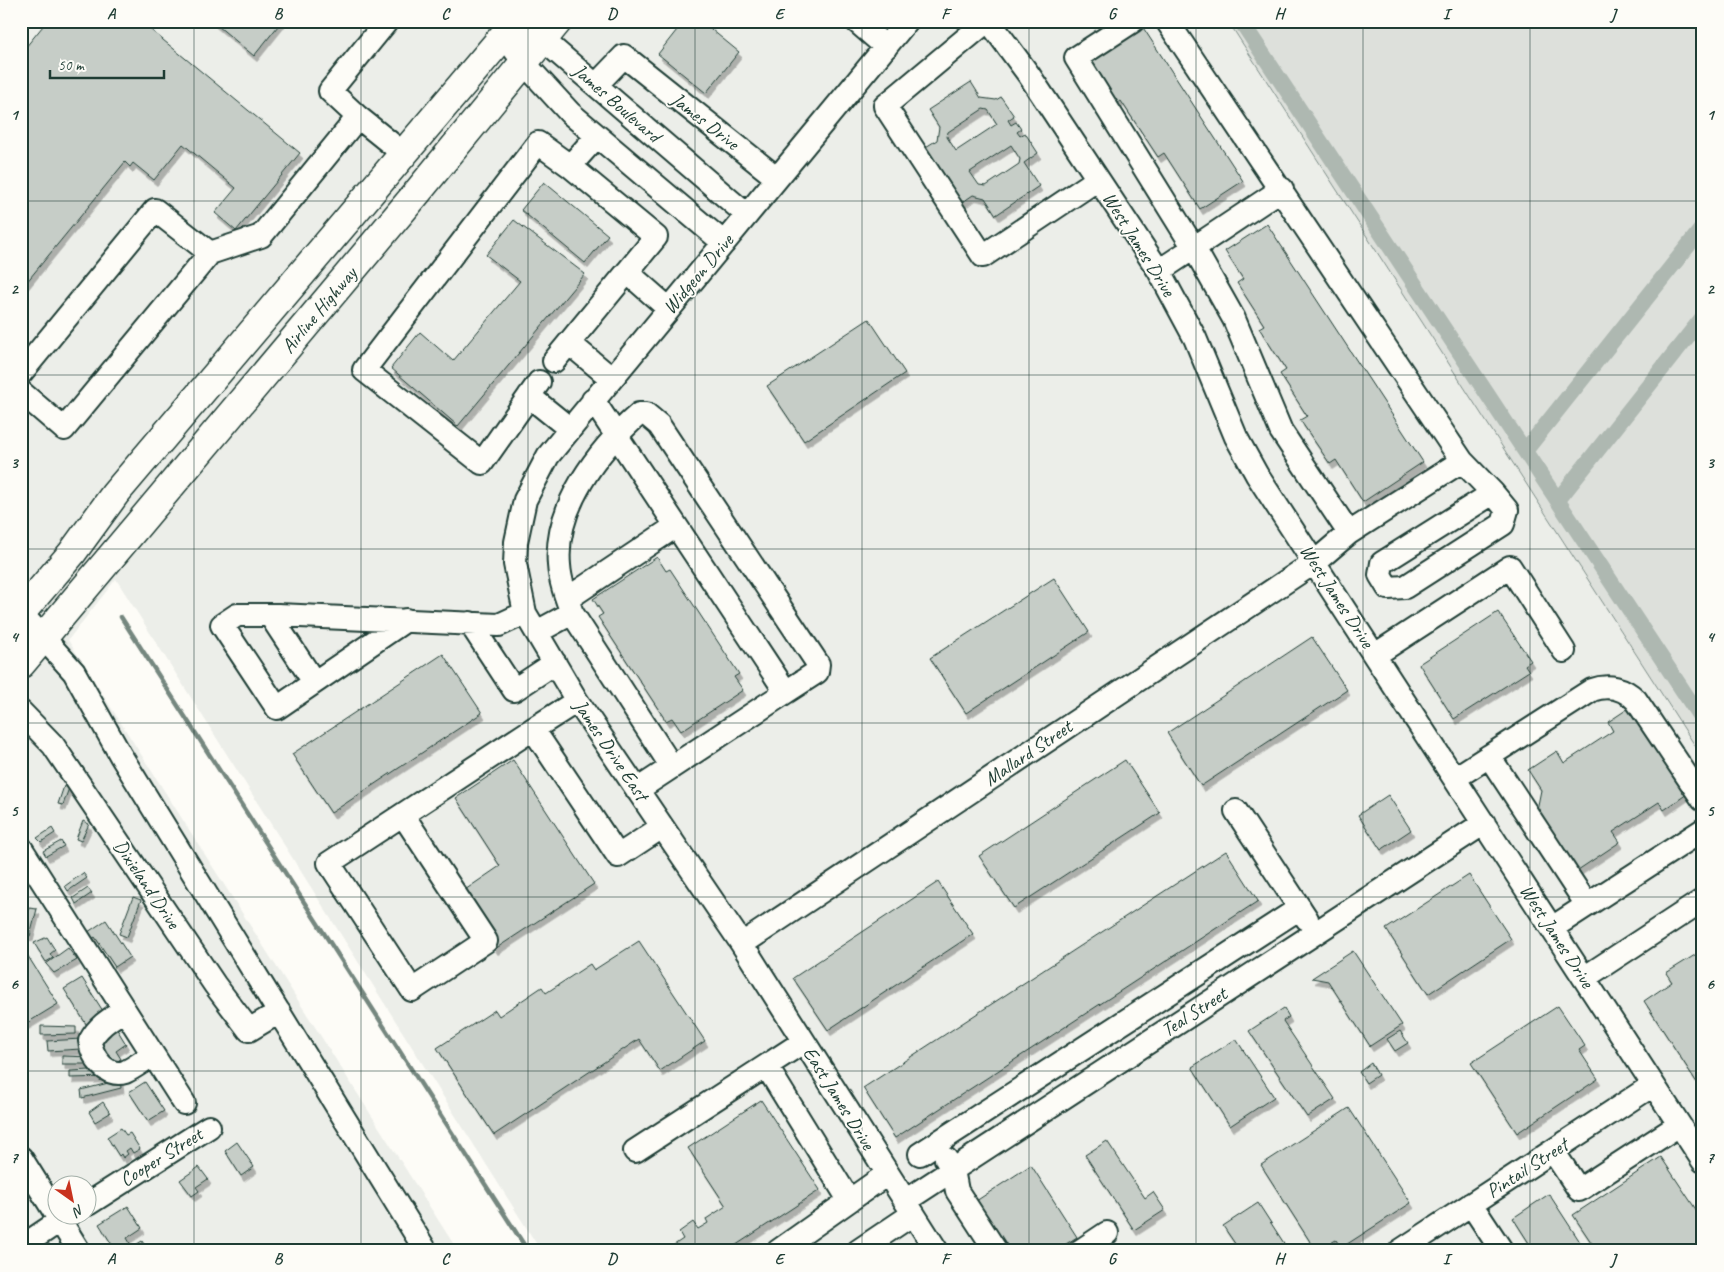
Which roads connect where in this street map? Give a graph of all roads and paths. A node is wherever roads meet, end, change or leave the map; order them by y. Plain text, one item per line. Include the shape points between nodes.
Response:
1 (387, 21) edge
2 (856, 21) edge
3 (907, 21) edge
4 (988, 21) edge
5 (1133, 21) edge
6 (1167, 21) edge
7 (504, 26) edge
8 (550, 30) edge
9 (886, 47) junction
10 (525, 64) junction
11 (596, 85) junction
12 (358, 117) junction
13 (597, 136) junction
14 (669, 148) junction
15 (404, 154) junction
16 (570, 166) junction
17 (644, 176) junction
18 (777, 178) junction
19 (1098, 179) junction
20 (1282, 189) junction
21 (747, 215) junction
22 (724, 243) junction
23 (1194, 248) junction
24 (210, 253) junction
25 (1160, 271) junction
26 (628, 272) junction
27 (669, 309) junction
28 (569, 343) junction
29 (554, 361) dead end
30 (21, 373) edge
31 (611, 378) junction
32 (21, 392) edge
33 (593, 400) junction
34 (570, 429) junction
35 (616, 434) junction
36 (1462, 461) junction
37 (1493, 493) junction
38 (676, 526) junction
39 (1350, 533) junction
40 (516, 542) joint
41 (1315, 562) junction
42 (569, 606) junction
43 (21, 613) edge
44 (524, 613) junction
45 (270, 615) junction
46 (406, 620) junction
47 (470, 623) junction
48 (537, 632) junction
49 (43, 637) junction
50 (1564, 651) dead end
51 (1375, 655) junction
52 (555, 663) junction
53 (21, 664) edge
54 (314, 682) junction
55 (786, 692) junction
56 (577, 700) junction
57 (21, 712) edge
58 (533, 729) junction
59 (1489, 756) junction
60 (672, 767) junction
61 (1455, 778) junction
62 (638, 790) junction
63 (1703, 800) edge
64 (1236, 811) dead end
65 (403, 815) junction
66 (1484, 823) junction
67 (662, 827) junction
68 (1703, 830) edge
69 (21, 848) edge
70 (1703, 900) edge
71 (1587, 905) junction
72 (1300, 908) junction
73 (1552, 928) junction
74 (1316, 932) junction
75 (742, 944) junction
76 (1584, 978) junction
77 (124, 1010) junction
78 (279, 1012) junction
79 (1116, 1027) junction
80 (803, 1042) junction
81 (1134, 1052) junction
82 (153, 1055) junction
83 (767, 1067) junction
84 (1653, 1085) junction
85 (184, 1103) dead end
86 (1679, 1125) junction
87 (209, 1127) dead end
88 (635, 1150) dead end
89 (1553, 1151) junction
90 (21, 1158) edge
91 (1703, 1161) edge
92 (952, 1170) junction
93 (887, 1174) junction
94 (48, 1195) edge
95 (98, 1198) edge
96 (850, 1200) junction
97 (1471, 1204) junction
98 (909, 1208) junction
99 (56, 1224) edge
100 (68, 1224) edge
101 (1107, 1233) dead end
102 (21, 1247) edge
103 (1413, 1247) edge
104 (79, 1251) edge
105 (426, 1251) edge
106 (778, 1251) edge
107 (858, 1251) edge
108 (936, 1251) edge
109 (996, 1251) edge
110 (1080, 1251) edge
111 (1502, 1251) edge

1 - 12 street via 330,91
2 - 9 street
3 - 9 street, Widgeon Drive
4 - 19 street, West James Drive via 1028,74
4 - 19 street via 885,106 983,256
5 - 23 street via 1076,58
6 - 20 street
7 - 8 street
7 - 10 street
7 - 15 highway, Airline Highway
8 - 10 highway, Airline Highway
8 - 11 street, James Boulevard
9 - 18 street, Widgeon Drive
10 - 13 street via 570,113
10 - 49 highway, Airline Highway
11 - 14 street, James Boulevard
11 - 18 street, James Drive via 624,56
12 - 15 street
12 - 24 street via 261,236
13 - 16 street
13 - 17 street
14 - 17 street
14 - 21 street, James Boulevard
15 - 43 highway, Airline Highway via 115,494 72,553
16 - 26 street via 656,237
16 - 34 street via 538,143 364,370 482,463 534,389
17 - 22 street
18 - 21 street, Widgeon Drive
19 - 25 street, West James Drive
20 - 23 street
20 - 36 street
21 - 22 street, Widgeon Drive
22 - 27 street, Widgeon Drive
23 - 25 street
23 - 39 street via 1234,319 1281,431
24 - 30 street via 155,210
24 - 32 street via 64,429
25 - 41 street, West James Drive via 1194,338 1236,437 1257,475
26 - 27 street
26 - 28 street
27 - 31 street, Widgeon Drive
28 - 29 street
28 - 31 street
31 - 33 street, Widgeon Drive
33 - 34 street, Widgeon Drive
33 - 35 street
34 - 40 street, Widgeon Drive via 548,456 525,500
35 - 38 street
35 - 42 street via 579,487 561,525 559,564
35 - 55 street via 639,414 646,414 658,425 818,664 816,672
36 - 37 street
36 - 39 street, Mallard Street
37 - 37 street via 1382,563 1380,575 1388,588 1405,587 1503,524 1507,510
38 - 42 street
38 - 55 street
39 - 41 street, Mallard Street
40 - 44 street, James Drive East via 515,564
41 - 51 street, West James Drive
41 - 75 street, Mallard Street
42 - 48 street
42 - 60 street
43 - 49 street
44 - 47 street via 499,625
44 - 48 street, James Drive East
45 - 46 street
45 - 54 street
45 - 54 street via 237,615 222,625 277,708
46 - 47 street
46 - 54 street
47 - 52 street via 514,690
48 - 52 street, James Drive East
49 - 53 highway, Airline Highway
49 - 78 street via 74,672 121,756
50 - 51 street via 1510,567
51 - 61 street, West James Drive
52 - 56 street, James Drive East
55 - 60 street
56 - 58 street
56 - 62 street, James Drive East
57 - 78 street, Dixieland Drive via 53,745 215,985 249,1030
58 - 65 street
58 - 67 street via 618,856
59 - 61 street
59 - 63 street via 1592,690 1601,686 1619,688 1636,700
59 - 71 street
60 - 62 street
61 - 66 street, West James Drive
62 - 67 street, James Drive East
64 - 72 street
65 - 65 street via 329,863 412,990 486,941
66 - 73 street, West James Drive
66 - 74 street, Teal Street
67 - 75 street, James Drive East
68 - 71 street
69 - 77 street
70 - 76 street
71 - 73 street
72 - 74 street
72 - 79 street
73 - 76 street, West James Drive
74 - 81 street, Teal Street
75 - 80 street, East James Drive
76 - 84 street, West James Drive
77 - 82 street
77 - 82 street via 94,1032 90,1041 95,1060 118,1073
78 - 105 street
79 - 81 street
79 - 92 street via 928,1149
80 - 83 street
80 - 93 street, East James Drive
81 - 92 street, Teal Street
82 - 85 street
83 - 88 street
83 - 96 street
84 - 86 street, West James Drive
84 - 89 street, Pintail Street
86 - 89 street via 1579,1190
86 - 91 street, West James Drive
87 - 95 street, Cooper Street
89 - 97 street, Pintail Street
90 - 94 street
92 - 98 street, Teal Street
92 - 109 street via 957,1191
93 - 96 street
93 - 98 street, East James Drive
96 - 106 street
97 - 103 street, Pintail Street
97 - 111 street
98 - 107 street, Teal Street
98 - 108 street, East James Drive
99 - 102 street
100 - 104 street
101 - 110 street

